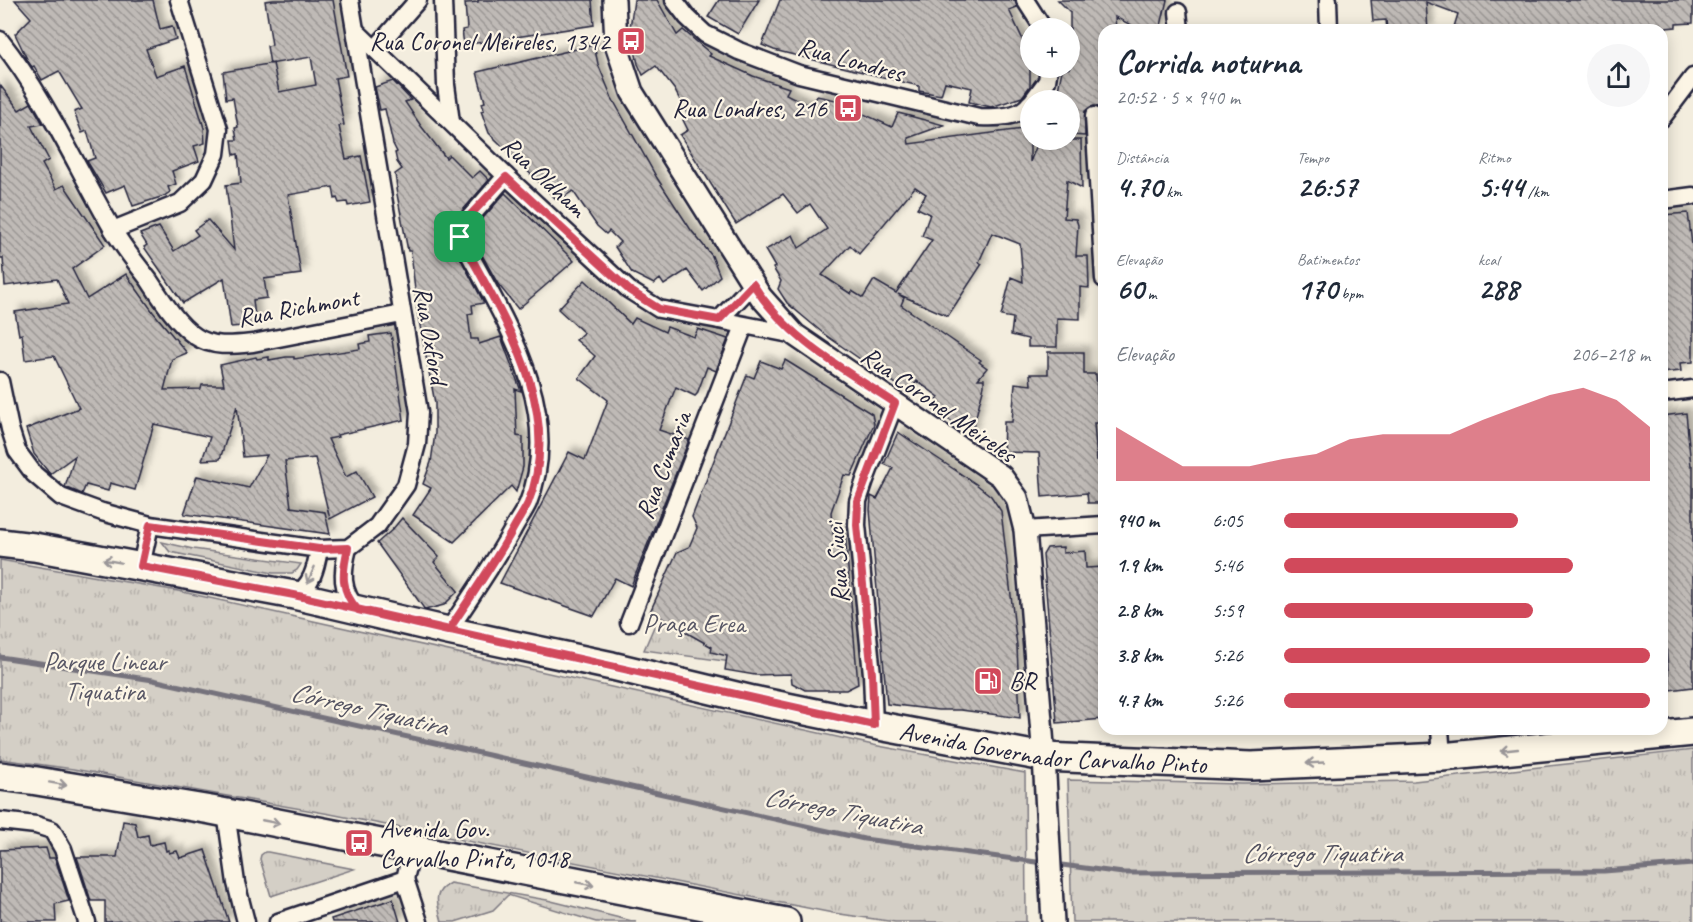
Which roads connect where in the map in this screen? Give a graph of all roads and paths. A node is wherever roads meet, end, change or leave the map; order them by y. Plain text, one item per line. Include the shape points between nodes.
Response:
1 (179, 0) edge
2 (350, 0) edge
3 (418, 0) edge
4 (443, 0) edge
5 (614, 0) edge
6 (674, 0) edge
7 (1025, 0) edge
8 (1328, 0) edge
9 (1178, 12) dead end
10 (1036, 18) edge
11 (1179, 24) edge
12 (1329, 24) edge
13 (356, 32) junction
14 (0, 40) edge
15 (375, 49) junction
16 (1693, 77) edge
17 (1668, 110) edge
18 (1020, 111) edge
19 (1095, 116) dead end
20 (451, 122) junction
21 (1098, 170) edge
22 (506, 177) junction
23 (1693, 196) edge
24 (1668, 199) edge
25 (113, 230) junction
26 (753, 284) junction
27 (402, 314) junction
28 (719, 320) junction
29 (744, 326) junction
30 (795, 335) junction
31 (0, 381) edge
32 (1693, 389) edge
33 (1668, 392) edge
34 (895, 403) junction
35 (150, 525) junction
36 (1098, 525) edge
37 (1025, 530) junction
38 (0, 543) edge
39 (348, 548) junction
40 (319, 549) junction
41 (141, 566) junction
42 (294, 595) junction
43 (358, 610) junction
44 (629, 623) dead end
45 (448, 631) junction
46 (874, 725) junction
47 (1693, 732) edge
48 (1668, 734) edge
49 (1440, 735) edge
50 (1663, 735) edge
51 (1044, 757) junction
52 (1442, 757) junction
53 (0, 776) edge
54 (226, 813) junction
55 (0, 821) edge
56 (412, 850) junction
57 (405, 879) junction
58 (87, 922) edge
59 (246, 922) edge
60 (278, 922) edge
61 (419, 922) edge
62 (786, 922) edge
63 (1053, 922) edge

1 - 25 street via 219,129 216,154 204,180 180,204
2 - 13 street, Rua Oxford
3 - 15 street
4 - 20 street
5 - 26 street, Rua Coronel Meireles via 616,44 632,92
6 - 18 street, Rua Londres via 705,34 799,74 980,117 1004,118
7 - 10 street
8 - 12 street
9 - 11 street
13 - 15 street, Rua Oldham
13 - 27 street, Rua Oxford
14 - 25 street via 43,102
15 - 20 street, Rua Oldham
16 - 17 street
19 - 21 street
20 - 22 street, Rua Oldham
22 - 28 street, Rua Oldham via 629,290 659,309
22 - 45 street via 459,231 526,368 538,420 538,467 528,502
23 - 24 street
25 - 27 street, Rua Richmont via 170,311 195,336 213,344 253,344
26 - 28 street
26 - 30 street, Rua Coronel Meireles
27 - 39 street, Rua Oxford via 419,412 417,444 406,485 377,526
28 - 29 street, Rua Oldham
29 - 30 street, Rua Oldham
29 - 44 street, Rua Cumaria
30 - 34 street, Rua Coronel Meireles
31 - 35 street via 17,451 33,474 61,497
32 - 33 street
34 - 37 street, Rua Coronel Meireles via 1001,476 1017,498
34 - 46 street, Rua Siuci via 858,501
35 - 40 street
35 - 41 street
36 - 37 street
37 - 51 street, Rua Coronel Meireles
41 -> 38 main road, Avenida Governador Carvalho Pinto
39 - 40 street
39 - 43 street via 343,573 345,591
40 -> 42 street via 311,579 303,591
41 - 42 main road, Avenida Governador Carvalho Pinto
42 - 43 main road, Avenida Governador Carvalho Pinto
43 - 45 main road, Avenida Governador Carvalho Pinto
45 - 46 main road, Avenida Governador Carvalho Pinto
46 - 51 main road, Avenida Governador Carvalho Pinto
47 -> 48 main road, Avenida Governador Carvalho Pinto
49 - 52 street
50 -> 52 main road, Avenida Governador Carvalho Pinto
52 -> 51 main road, Avenida Governador Carvalho Pinto via 1233,767
51 - 63 street, Rua Coronel Meireles
53 -> 54 main road
54 -> 56 main road
54 - 59 street
55 - 58 street via 52,830 63,849
56 - 57 street
56 -> 62 main road
57 - 60 street
57 - 61 street

